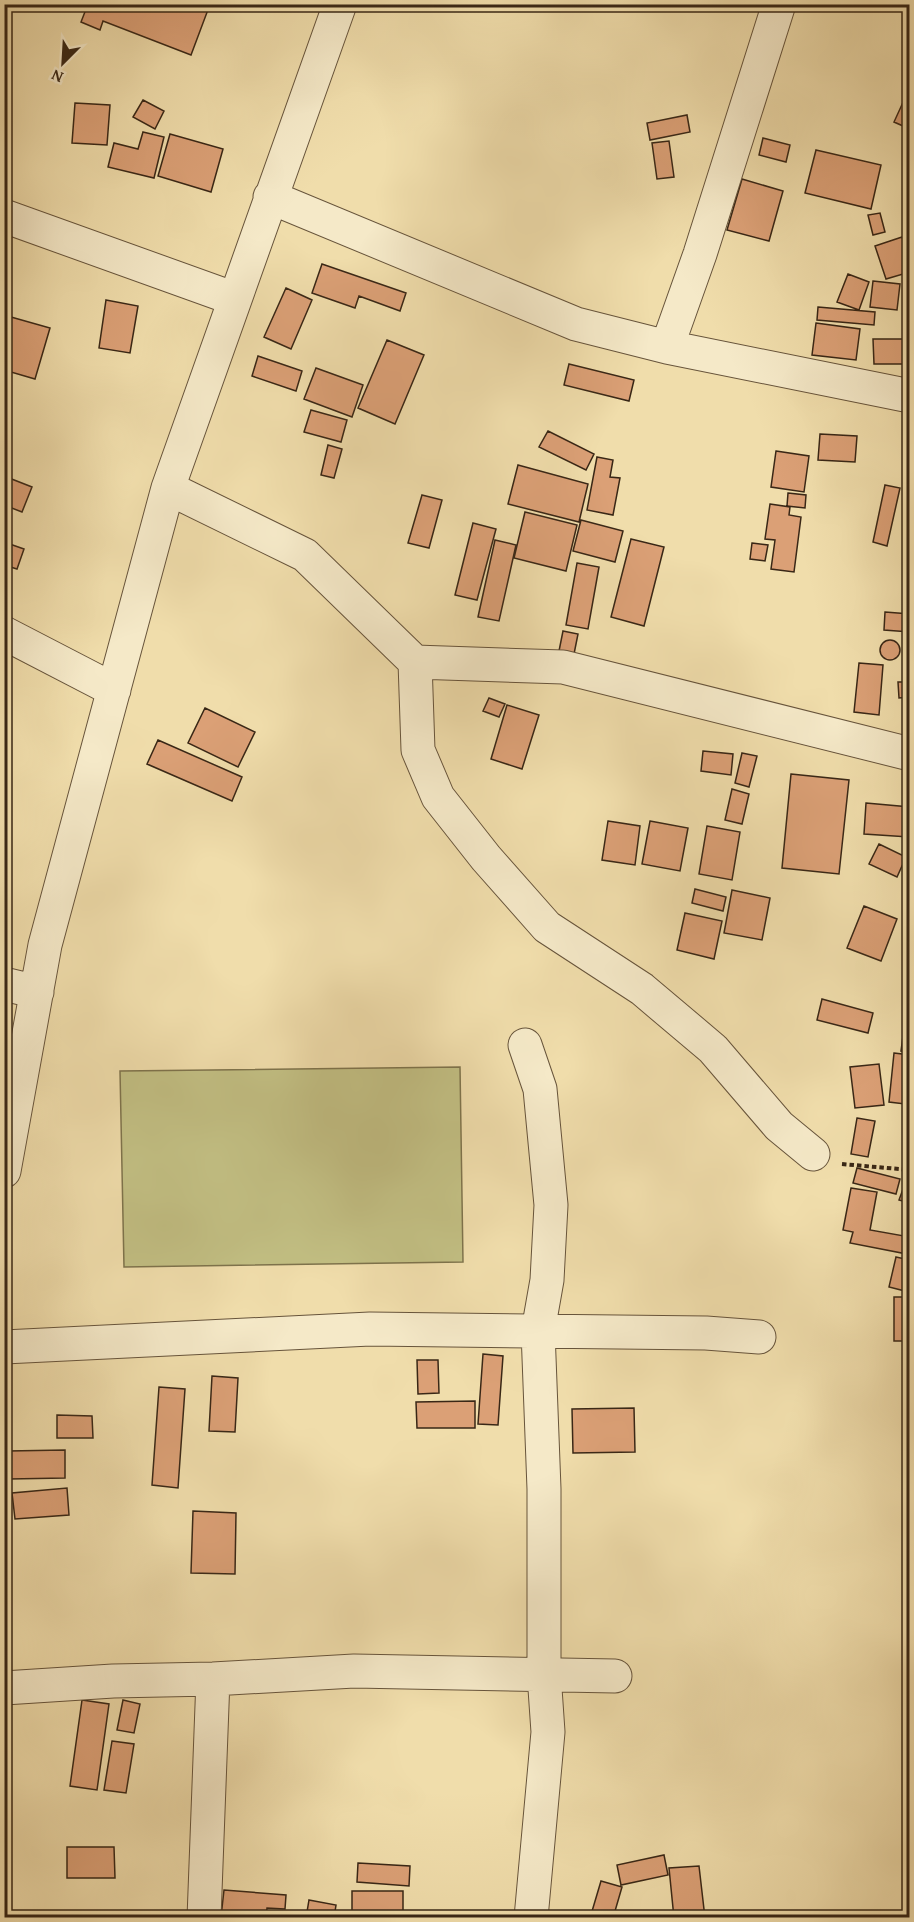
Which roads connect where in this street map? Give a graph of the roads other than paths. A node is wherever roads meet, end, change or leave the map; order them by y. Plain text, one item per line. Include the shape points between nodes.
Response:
1 (340, 4) edge
2 (779, 4) edge
3 (270, 197) junction
4 (4, 216) edge
5 (234, 299) junction
6 (667, 347) junction
7 (909, 396) edge
8 (168, 488) junction
9 (4, 633) edge
10 (415, 662) junction
11 (114, 690) junction
12 (909, 754) edge
13 (4, 984) edge
14 (37, 992) junction
15 (525, 1045) dead end
16 (813, 1154) road end
17 (4, 1171) edge
18 (538, 1331) junction
19 (759, 1337) dead end
20 (4, 1347) edge
21 (544, 1674) junction
22 (615, 1676) dead end
23 (213, 1680) junction
24 (4, 1688) edge
25 (204, 1917) edge
26 (531, 1917) edge

1 - 3 street
2 - 6 street
3 - 5 street
3 - 6 street via 576,324
4 - 5 street
5 - 8 street
6 - 7 street
8 - 10 street via 305,555
8 - 11 street
9 - 11 street
10 - 12 street via 563,667
10 - 16 street via 418,750 438,797 486,858 546,927 642,989 713,1049 779,1126
11 - 14 street via 45,945
13 - 14 street
14 - 17 street
15 - 18 street via 540,1089 551,1205 547,1280
18 - 19 street
18 - 20 street via 370,1329
18 - 21 street via 544,1489
21 - 22 street
21 - 23 street via 354,1671
21 - 26 street via 548,1732
23 - 24 street
23 - 25 street

